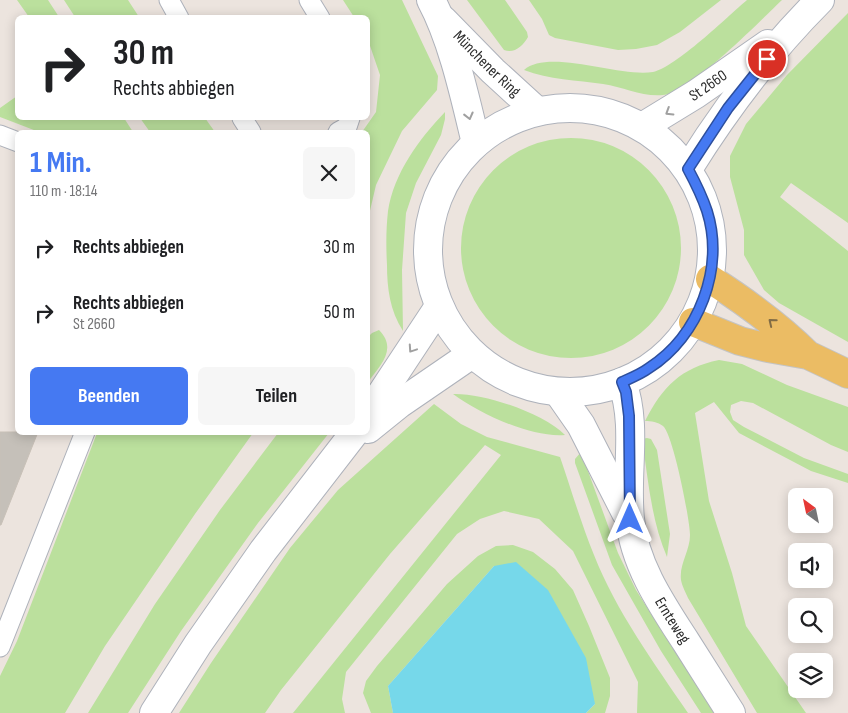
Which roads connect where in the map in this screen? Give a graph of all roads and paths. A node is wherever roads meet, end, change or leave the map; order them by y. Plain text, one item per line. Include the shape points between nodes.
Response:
1 (169, 0) edge
2 (309, 0) edge
3 (820, 0) edge
4 (436, 8) edge
5 (178, 15) edge
6 (318, 15) edge
7 (796, 25) junction
8 (537, 111) junction
9 (349, 120) edge
10 (642, 127) junction
11 (342, 130) edge
12 (0, 135) edge
13 (15, 141) edge
14 (476, 143) junction
15 (688, 169) junction
16 (710, 279) junction
17 (438, 308) junction
18 (693, 322) junction
19 (472, 354) junction
20 (808, 355) junction
21 (848, 374) edge
22 (622, 382) junction
23 (558, 392) junction
24 (370, 411) edge
25 (370, 427) edge
26 (84, 435) edge
27 (354, 437) edge
28 (630, 519) junction
29 (0, 646) edge
30 (154, 713) edge
31 (731, 713) edge

1 - 5 lane
2 - 6 lane
3 - 7 main road
4 - 8 main road, Münchener Ring via 493,71
4 -> 14 main road, Münchener Ring
7 -> 10 main road, St 2660
7 - 15 main road, St 2660 via 728,108
8 - 10 main road via 589,108 617,115
8 - 14 main road via 510,121
9 - 11 lane
10 - 15 main road via 668,147
12 - 13 lane
14 - 17 main road via 448,178 431,222 429,271
15 - 16 main road via 702,197 711,226
16 - 18 main road
20 -> 16 main road via 747,302
17 - 19 main road
17 -> 24 main road
18 - 20 main road via 740,341
18 - 22 main road via 674,348 650,368
19 - 23 main road via 490,369 512,380
19 - 25 main road
20 - 21 main road
22 - 23 main road via 588,391
22 - 28 main road, Ernteweg via 629,416
23 - 28 main road, Ernteweg via 586,434
26 - 29 lane
27 - 30 main road via 316,480 263,551
28 - 31 main road, Ernteweg via 637,549 651,584

